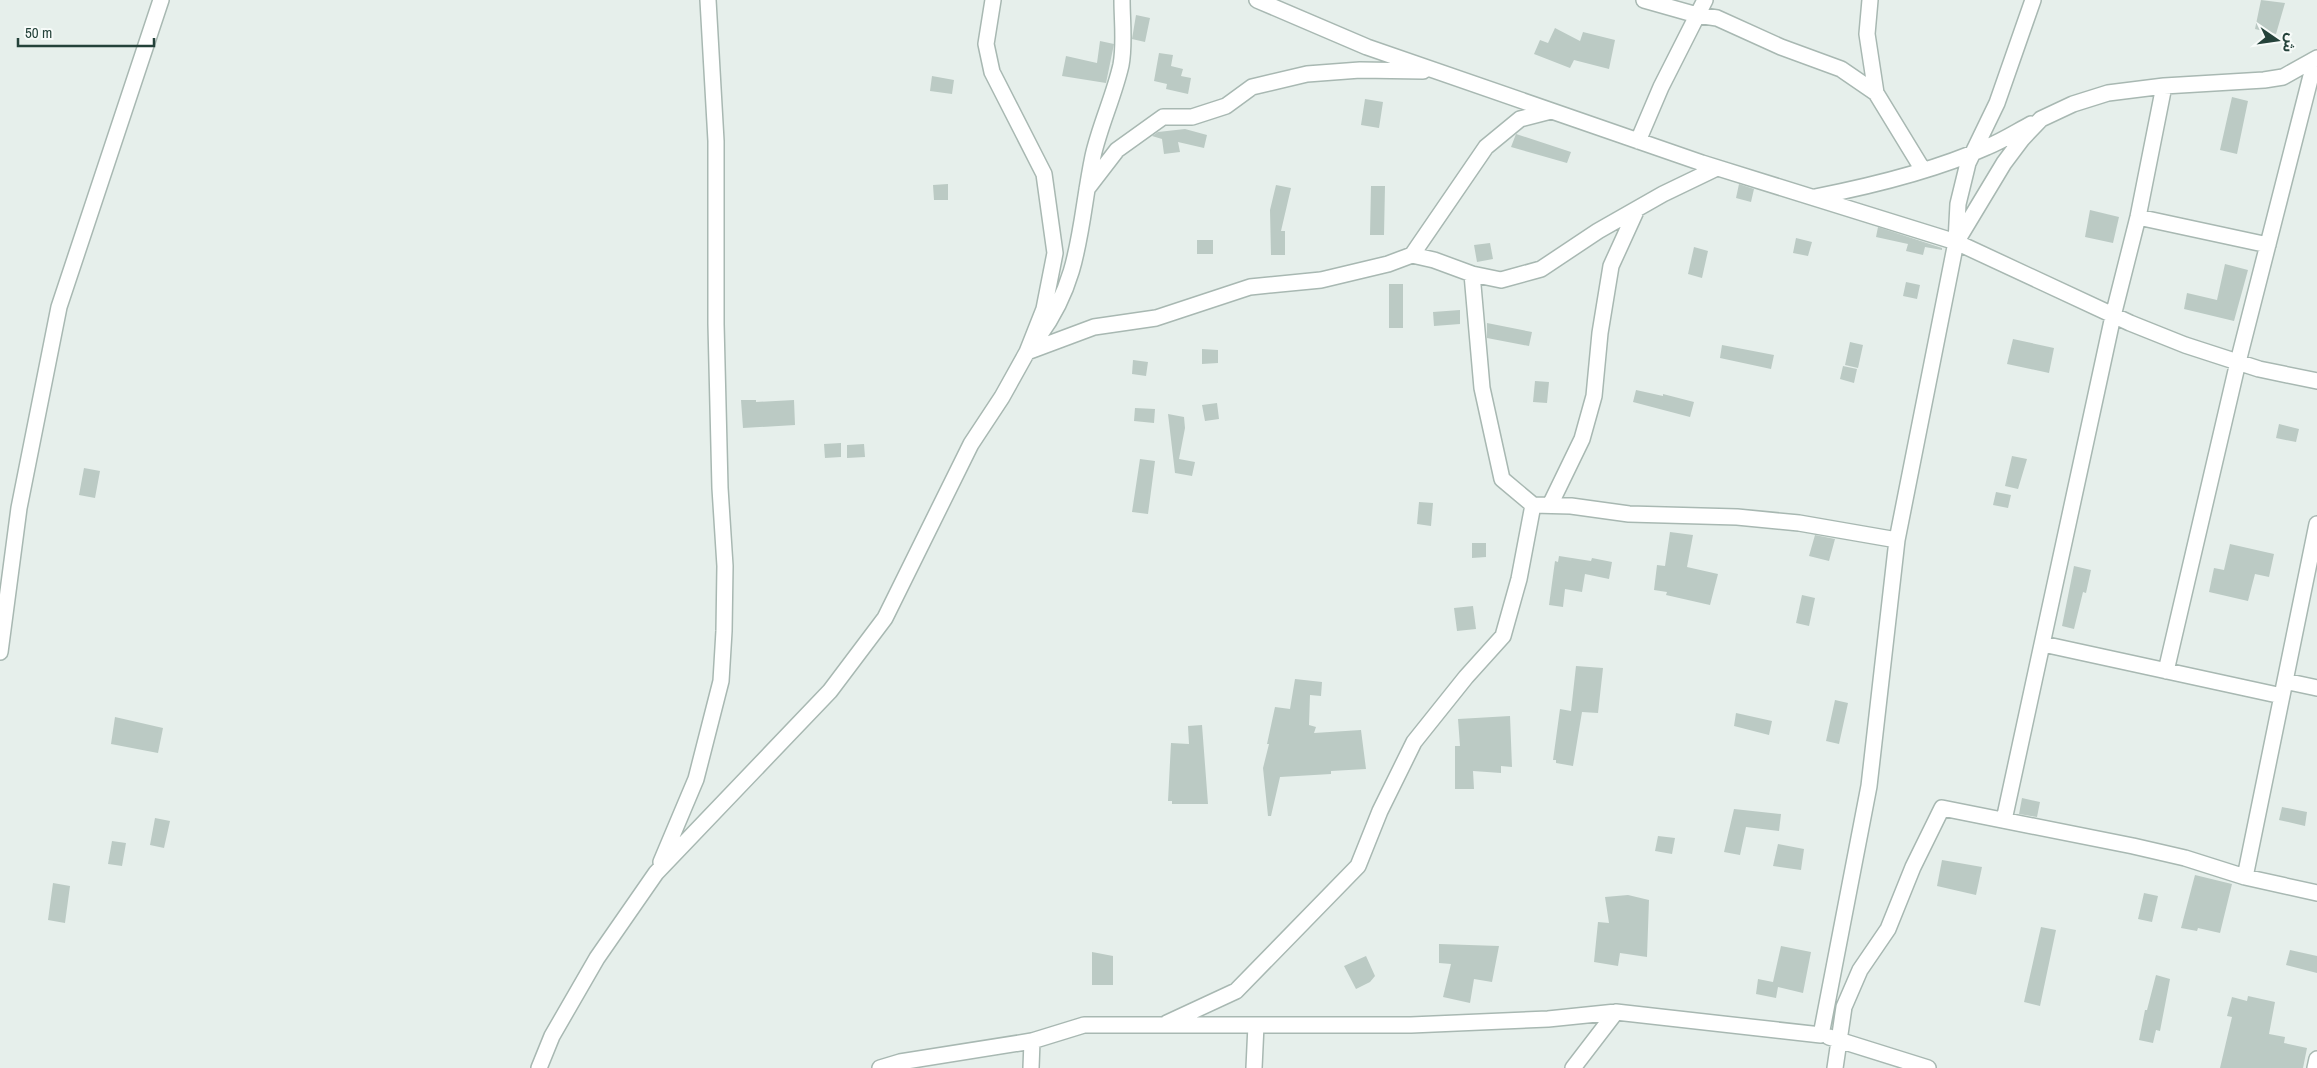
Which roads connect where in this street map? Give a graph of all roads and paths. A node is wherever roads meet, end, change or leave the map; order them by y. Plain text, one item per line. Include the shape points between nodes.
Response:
1 (161, 0) edge
2 (708, 0) edge
3 (993, 0) edge
4 (1122, 0) edge
5 (1257, 0) edge
6 (1644, 0) edge
7 (1705, 0) edge
8 (1870, 0) edge
9 (2033, 0) edge
10 (1697, 15) junction
11 (2316, 59) edge
12 (1437, 72) junction
13 (2164, 86) junction
14 (1876, 93) junction
15 (1551, 111) junction
16 (2041, 119) junction
17 (1638, 141) junction
18 (1972, 153) junction
19 (1717, 168) junction
20 (1923, 170) junction
21 (1087, 190) junction
22 (1812, 198) junction
23 (1637, 209) junction
24 (2138, 217) junction
25 (1956, 242) junction
26 (2268, 245) junction
27 (1412, 255) junction
28 (1472, 274) junction
29 (2114, 316) junction
30 (1027, 352) junction
31 (2238, 362) junction
32 (2317, 381) edge
33 (1533, 505) junction
34 (1550, 505) junction
35 (2317, 524) edge
36 (1897, 540) junction
37 (2043, 644) junction
38 (0, 652) edge
39 (2166, 671) junction
40 (2317, 688) edge
41 (2283, 689) junction
42 (2004, 820) junction
43 (656, 873) junction
44 (2245, 877) junction
45 (2317, 892) edge
46 (1616, 1012) junction
47 (1163, 1025) junction
48 (1256, 1025) junction
49 (1822, 1035) junction
50 (1839, 1040) junction
51 (1032, 1041) junction
52 (2317, 1059) edge
53 (539, 1068) edge
54 (880, 1068) edge
55 (1031, 1068) edge
56 (1254, 1068) edge
57 (1573, 1068) edge
58 (1835, 1068) edge
59 (1928, 1068) edge
60 (2315, 1068) edge

1 - 38 street via 59,307 19,508
2 - 43 street via 716,142 716,333 725,566 721,682 696,780
3 - 30 street via 986,44 992,72 1044,174 1055,253 1044,309
4 - 21 street via 1121,62 1093,154
5 - 12 street via 1367,47
6 - 10 street
7 - 10 street
8 - 14 street via 1867,34
9 - 18 street via 1997,102
10 - 14 street via 1717,18 1841,69
10 - 17 street
11 - 13 street via 2283,77
11 - 26 street
12 - 15 street
12 - 21 street via 1360,70 1307,74 1252,87 1226,106 1192,117 1163,117 1117,150
13 - 16 street via 2108,93
13 - 24 street
14 - 20 street
15 - 17 street
15 - 27 street via 1520,119 1486,147
16 - 18 street
16 - 25 street via 2004,163
17 - 19 street
18 - 20 street
18 - 25 street via 1958,204
19 - 22 street
19 - 23 street
20 - 22 street
21 - 30 street via 1071,275 1054,316
22 - 25 street
23 - 28 street via 1541,269 1501,280
23 - 34 street via 1611,266 1594,396 1582,439
24 - 26 street
24 - 29 street
25 - 29 street
25 - 36 street
26 - 31 street
27 - 28 street
27 - 30 street via 1320,280 1250,287 1156,318 1094,327
28 - 33 street via 1482,388 1502,479
29 - 31 street
29 - 37 street
30 - 43 street via 972,444 885,618 830,691
31 - 32 street
31 - 39 street
33 - 34 street
33 - 47 street via 1519,579 1503,636 1414,742 1380,811 1358,866 1236,991
34 - 36 street via 1629,514 1737,517
35 - 41 street
36 - 49 street via 1869,786
37 - 39 street
37 - 42 street
39 - 41 street
40 - 41 street
41 - 44 street
42 - 44 street via 2185,858
42 - 50 street via 1942,808 1888,929 1860,970 1844,1007
43 - 53 street via 597,958 552,1036
44 - 45 street
46 - 48 street via 1548,1019 1411,1025
46 - 49 street
46 - 57 street
47 - 48 street
47 - 51 street via 1084,1025
48 - 56 street
49 - 50 street
50 - 58 street
50 - 59 street
51 - 54 street
51 - 55 street
52 - 60 street

